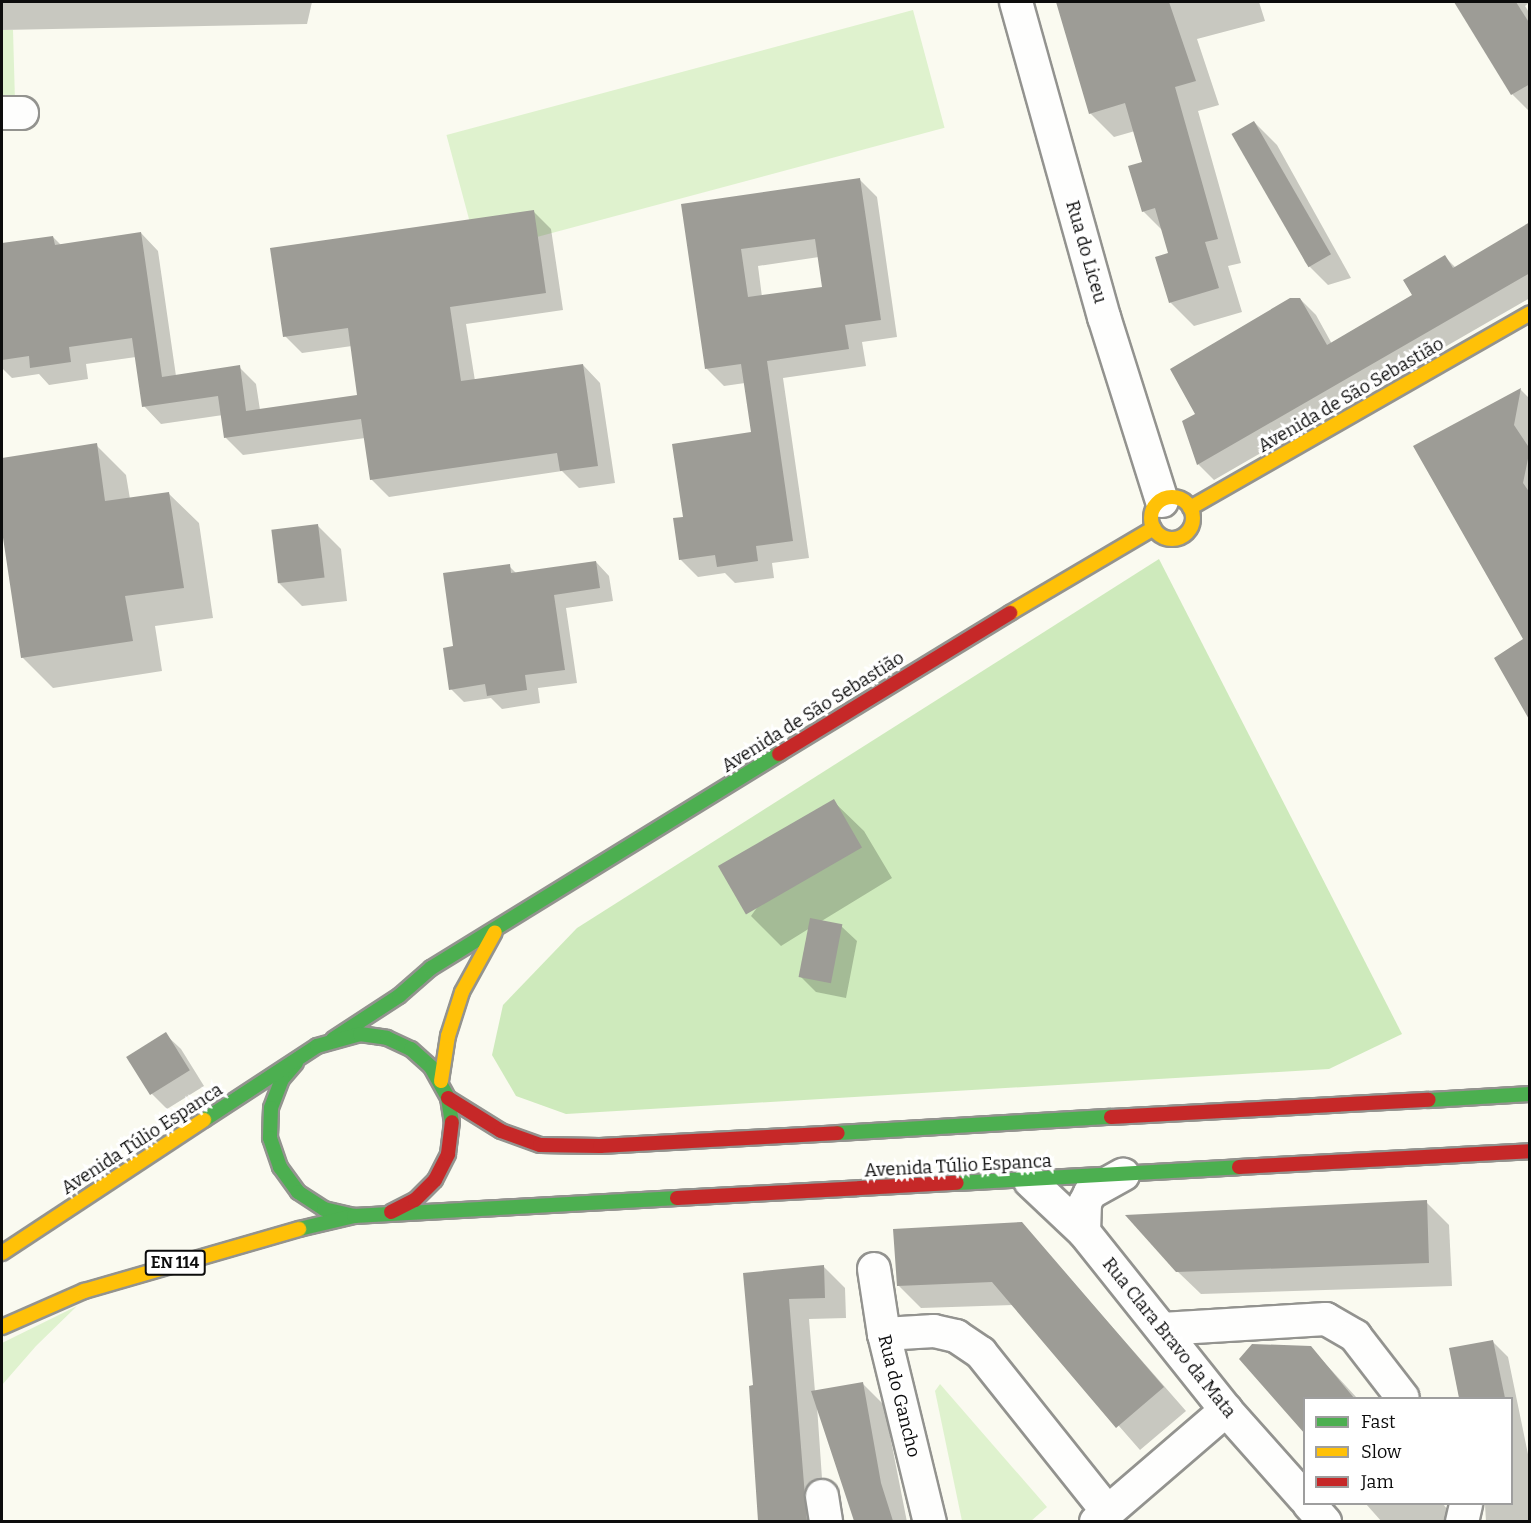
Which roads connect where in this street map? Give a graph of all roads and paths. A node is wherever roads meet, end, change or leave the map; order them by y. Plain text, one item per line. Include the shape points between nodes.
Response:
1 (1016, 2) edge
2 (1530, 313) edge
3 (1169, 512) junction
4 (495, 932) junction
5 (333, 1039) junction
6 (302, 1056) junction
7 (441, 1081) junction
8 (1530, 1094) edge
9 (448, 1098) junction
10 (1530, 1151) edge
11 (1123, 1175) junction
12 (1030, 1181) junction
13 (389, 1213) junction
14 (354, 1216) junction
15 (1084, 1232) junction
16 (2, 1253) edge
17 (874, 1269) dead end
18 (2, 1327) edge
19 (1162, 1329) junction
20 (884, 1334) junction
21 (1402, 1397) edge
22 (1226, 1410) junction
23 (1303, 1496) edge
24 (1311, 1505) edge
25 (1466, 1505) edge
26 (1102, 1517) edge
27 (930, 1521) edge
28 (1325, 1521) edge
29 (1462, 1521) edge

1 - 3 street, Rua do Liceu via 1101,306
2 - 3 main road, Avenida de São Sebastião
3 - 4 main road, Avenida de São Sebastião
4 - 5 main road, Avenida de São Sebastião via 431,968 399,996
4 - 7 main road, Avenida de São Sebastião via 462,992 448,1036
5 - 6 main road, Avenida Túlio Espanca
5 - 7 main road, Avenida Túlio Espanca via 360,1034 387,1038 411,1049
6 - 14 main road, Avenida Túlio Espanca via 282,1079 271,1108 270,1138 280,1167 307,1198 324,1209
6 - 16 main road, Avenida Túlio Espanca
7 - 9 main road, Avenida Túlio Espanca
8 - 9 main road via 600,1146 540,1144 501,1131
9 - 13 main road, Avenida Túlio Espanca via 453,1126 448,1154 435,1180 415,1200
10 - 11 main road, Avenida Túlio Espanca
11 - 12 main road, Avenida Túlio Espanca
11 - 15 street via 1090,1194 1085,1203
12 - 13 main road, Avenida Túlio Espanca
12 - 15 street, Rua Clara Bravo da Mata
13 - 14 main road, Avenida Túlio Espanca
14 - 18 main road, Avenida Túlio Espanca / EN 114 via 251,1240 84,1291
15 - 19 street, Rua Clara Bravo da Mata
17 - 20 street, Rua do Gancho
19 - 21 street via 1326,1319 1355,1336
19 - 22 street, Rua Clara Bravo da Mata
20 - 26 street via 933,1331 956,1336 981,1353
20 - 27 street, Rua do Gancho
22 - 23 street, Rua Clara Bravo da Mata
22 - 26 street
24 - 28 street
25 - 29 street

